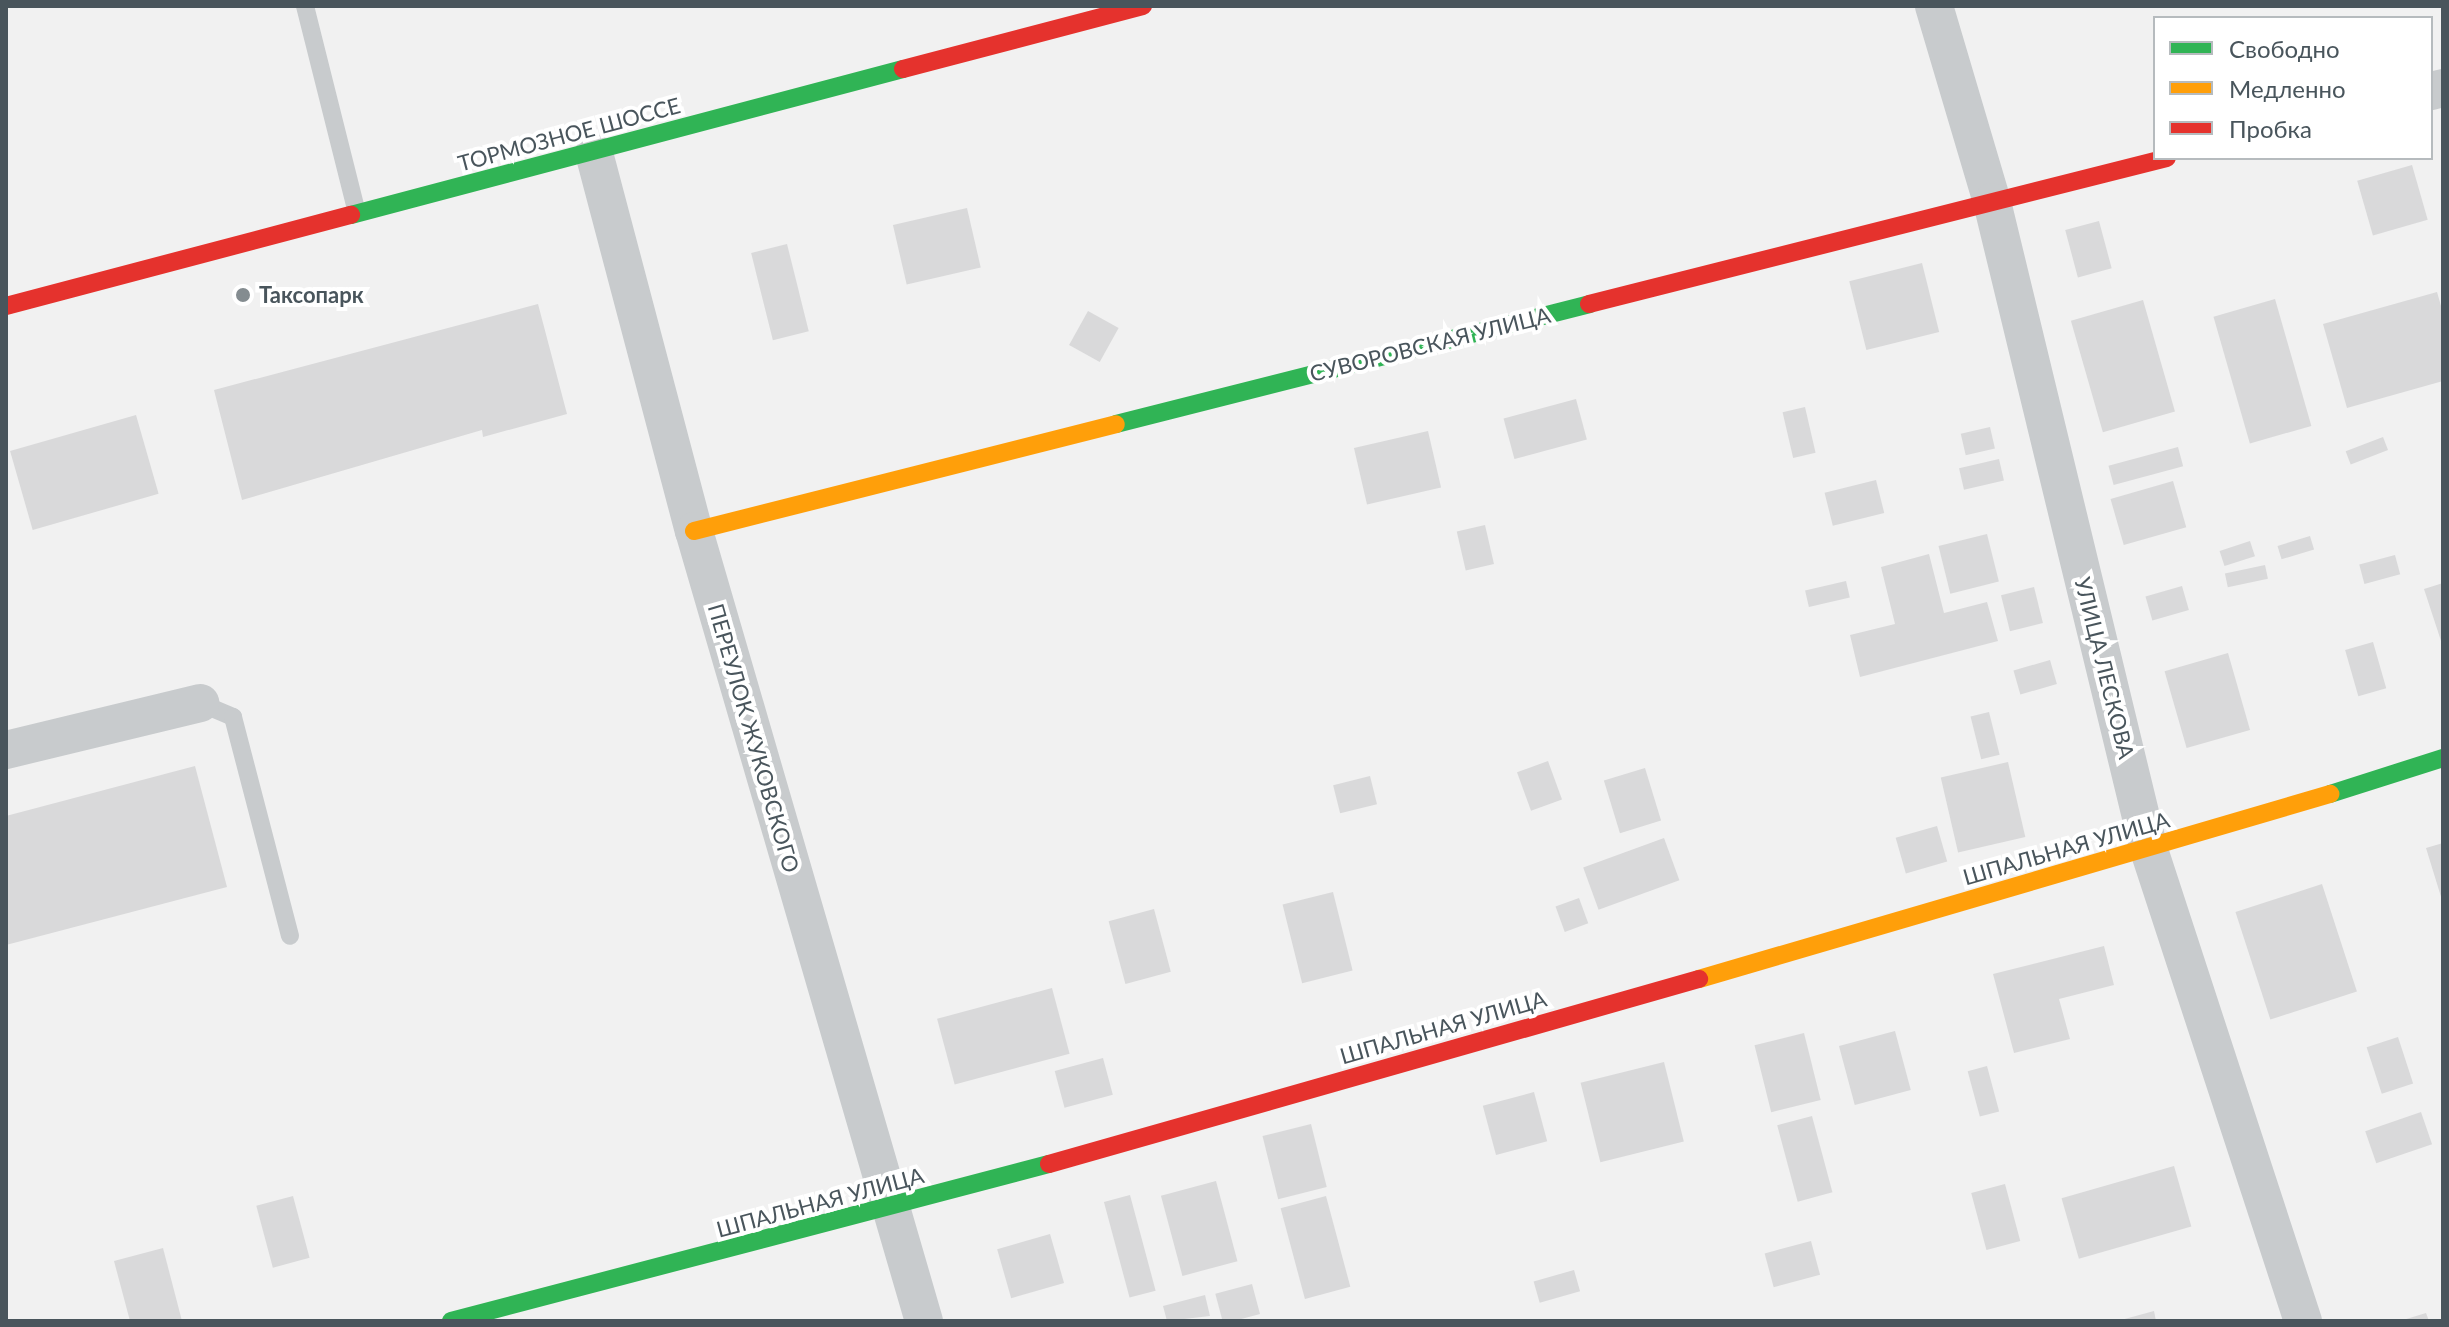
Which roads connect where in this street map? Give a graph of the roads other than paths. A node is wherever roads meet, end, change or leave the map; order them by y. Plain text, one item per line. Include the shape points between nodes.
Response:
1 (305, 6) edge
2 (1143, 6) edge
3 (1934, 6) edge
4 (594, 153) junction
5 (2159, 160) edge
6 (1992, 202) junction
7 (358, 214) junction
8 (6, 306) edge
9 (694, 531) junction
10 (200, 703) joint
11 (6, 750) edge
12 (2443, 758) edge
13 (2149, 850) junction
14 (290, 936) dead end
15 (893, 1209) junction
16 (451, 1321) edge
17 (924, 1321) edge
18 (2303, 1321) edge

1 - 7 lane
2 - 4 street, ТОРМОЗНОЕ ШОССЕ
3 - 6 street, УЛИЦА ЛЕСКОВА
4 - 7 street, ТОРМОЗНОЕ ШОССЕ
4 - 9 street, ПЕРЕУЛОК ЖУКОВСКОГО
5 - 6 street, СУВОРОВСКАЯ УЛИЦА
6 - 9 street, СУВОРОВСКАЯ УЛИЦА
6 - 13 street, УЛИЦА ЛЕСКОВА
7 - 8 street, ТОРМОЗНОЕ ШОССЕ
9 - 15 street, ПЕРЕУЛОК ЖУКОВСКОГО
10 - 11 street
10 - 14 lane via 233,717
12 - 13 street, ШПАЛЬНАЯ УЛИЦА
13 - 15 street, ШПАЛЬНАЯ УЛИЦА
13 - 18 street, УЛИЦА ЛЕСКОВА
15 - 16 street, ШПАЛЬНАЯ УЛИЦА
15 - 17 street, ПЕРЕУЛОК ЖУКОВСКОГО

